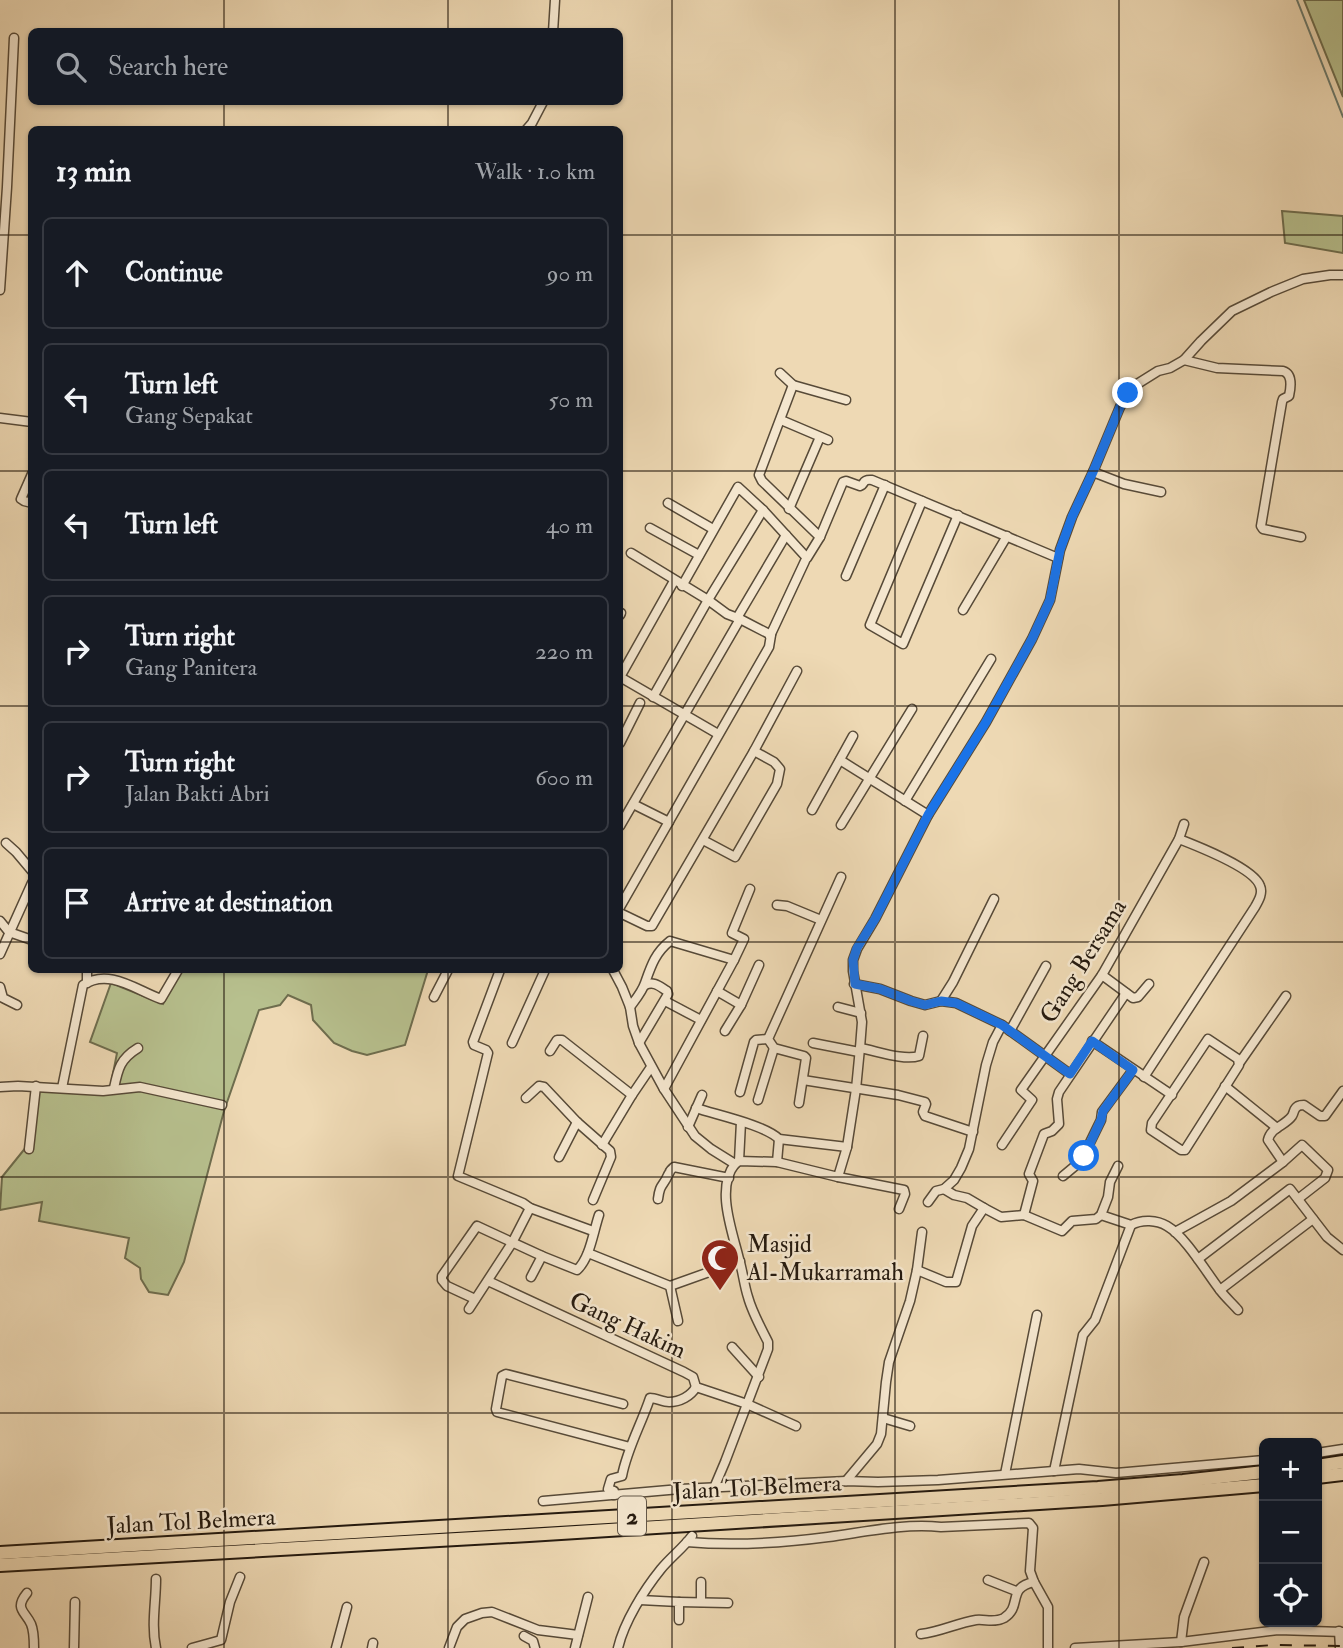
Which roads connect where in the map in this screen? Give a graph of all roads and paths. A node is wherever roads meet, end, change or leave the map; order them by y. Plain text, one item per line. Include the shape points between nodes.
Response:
1 (555, 0) edge
2 (553, 28) edge
3 (14, 38) dead end
4 (541, 105) edge
5 (529, 126) edge
6 (4, 187) edge
7 (1343, 275) edge
8 (0, 290) edge
9 (1185, 360) junction
10 (780, 373) dead end
11 (793, 384) junction
12 (846, 400) dead end
13 (0, 418) edge
14 (780, 419) junction
15 (28, 422) edge
16 (1093, 472) junction
17 (28, 482) edge
18 (885, 485) junction
19 (1161, 492) dead end
20 (922, 501) junction
21 (28, 502) edge
22 (668, 503) dead end
23 (789, 509) junction
24 (763, 510) junction
25 (958, 515) junction
26 (650, 528) dead end
27 (713, 529) junction
28 (786, 535) junction
29 (1007, 536) junction
30 (820, 537) junction
31 (1301, 537) dead end
32 (631, 554) dead end
33 (699, 555) junction
34 (1058, 558) junction
35 (805, 561) dead end
36 (846, 576) dead end
37 (678, 583) junction
38 (708, 600) junction
39 (963, 610) dead end
40 (738, 618) junction
41 (770, 636) junction
42 (991, 659) dead end
43 (797, 671) dead end
44 (623, 672) edge
45 (623, 679) edge
46 (653, 696) junction
47 (640, 703) dead end
48 (912, 709) dead end
49 (685, 715) junction
50 (718, 734) junction
51 (853, 736) dead end
52 (623, 737) edge
53 (754, 751) junction
54 (840, 760) junction
55 (869, 779) junction
56 (905, 801) junction
57 (632, 804) junction
58 (812, 810) dead end
59 (928, 815) junction
60 (623, 820) edge
61 (668, 822) junction
62 (1184, 824) dead end
63 (841, 825) dead end
64 (1179, 839) junction
65 (703, 840) junction
66 (0, 851) edge
67 (28, 866) edge
68 (841, 877) dead end
69 (750, 889) dead end
70 (28, 892) edge
71 (994, 899) dead end
72 (623, 902) edge
73 (777, 905) dead end
74 (623, 914) edge
75 (821, 920) junction
76 (0, 921) edge
77 (9, 932) junction
78 (28, 939) edge
79 (0, 954) edge
80 (734, 960) junction
81 (759, 965) dead end
82 (1046, 966) dead end
83 (87, 973) edge
84 (176, 973) edge
85 (446, 973) edge
86 (499, 973) edge
87 (544, 973) edge
88 (613, 973) edge
89 (1102, 975) junction
90 (87, 983) junction
91 (855, 984) junction
92 (1149, 984) dead end
93 (645, 985) junction
94 (0, 987) edge
95 (717, 991) junction
96 (1126, 993) junction
97 (1286, 996) dead end
98 (434, 997) dead end
99 (665, 1001) junction
100 (941, 1001) junction
101 (18, 1005) dead end
102 (741, 1005) junction
103 (630, 1007) junction
104 (838, 1007) dead end
105 (861, 1013) junction
106 (701, 1020) junction
107 (1006, 1028) junction
108 (725, 1031) dead end
109 (923, 1036) dead end
110 (768, 1039) junction
111 (1092, 1041) junction
112 (512, 1043) dead end
113 (639, 1043) junction
114 (813, 1043) dead end
115 (138, 1048) dead end
116 (774, 1048) junction
117 (860, 1050) junction
118 (550, 1051) dead end
119 (1045, 1056) junction
120 (1240, 1062) junction
121 (652, 1066) junction
122 (1133, 1070) junction
123 (1070, 1074) junction
124 (1144, 1077) junction
125 (803, 1080) junction
126 (36, 1086) junction
127 (1225, 1086) junction
128 (0, 1087) edge
129 (62, 1088) junction
130 (114, 1088) junction
131 (664, 1089) junction
132 (856, 1089) junction
133 (1343, 1091) edge
134 (740, 1092) dead end
135 (632, 1095) junction
136 (702, 1095) dead end
137 (1172, 1095) junction
138 (526, 1098) dead end
139 (758, 1100) dead end
140 (799, 1103) dead end
141 (222, 1105) dead end
142 (696, 1108) junction
143 (578, 1122) junction
144 (741, 1122) junction
145 (688, 1128) junction
146 (1277, 1128) junction
147 (973, 1132) junction
148 (779, 1139) junction
149 (602, 1145) junction
150 (1002, 1145) dead end
151 (847, 1147) junction
152 (29, 1149) dead end
153 (559, 1157) dead end
154 (737, 1162) junction
155 (777, 1162) junction
156 (1283, 1162) junction
157 (1118, 1166) dead end
158 (1063, 1175) dead end
159 (838, 1177) junction
160 (729, 1178) junction
161 (944, 1189) junction
162 (593, 1199) dead end
163 (658, 1199) dead end
164 (1298, 1199) junction
165 (929, 1202) dead end
166 (530, 1208) junction
167 (984, 1208) junction
168 (899, 1209) dead end
169 (599, 1215) dead end
170 (1024, 1215) junction
171 (1101, 1215) junction
172 (1313, 1219) junction
173 (1131, 1225) junction
174 (593, 1231) junction
175 (922, 1232) dead end
176 (1175, 1232) junction
177 (512, 1243) junction
178 (1343, 1251) edge
179 (588, 1252) junction
180 (542, 1256) junction
181 (1198, 1259) junction
182 (740, 1261) junction
183 (918, 1270) junction
184 (531, 1277) dead end
185 (488, 1281) junction
186 (670, 1286) junction
187 (1220, 1290) junction
188 (475, 1300) junction
189 (469, 1309) dead end
190 (1238, 1310) dead end
191 (1037, 1315) dead end
192 (678, 1321) dead end
193 (732, 1347) dead end
194 (759, 1377) junction
195 (696, 1387) junction
196 (623, 1404) dead end
197 (747, 1404) junction
198 (883, 1418) junction
199 (796, 1426) dead end
200 (910, 1426) dead end
201 (630, 1447) junction
202 (1343, 1449) edge
203 (1322, 1452) edge
204 (1259, 1460) edge
205 (1343, 1462) edge
206 (1322, 1465) edge
207 (1054, 1471) junction
208 (1259, 1473) edge
209 (1005, 1474) junction
210 (1343, 1474) edge
211 (1322, 1477) edge
212 (846, 1481) junction
213 (1259, 1485) edge
214 (712, 1491) junction
215 (614, 1495) junction
216 (543, 1502) dead end
217 (0, 1553) edge
218 (1204, 1562) dead end
219 (0, 1565) edge
220 (240, 1577) dead end
221 (156, 1579) dead end
222 (988, 1580) dead end
223 (701, 1582) dead end
224 (1034, 1582) junction
225 (1016, 1591) junction
226 (27, 1593) dead end
227 (588, 1597) dead end
228 (640, 1600) junction
229 (75, 1602) dead end
230 (679, 1602) junction
231 (701, 1602) junction
232 (728, 1603) dead end
233 (347, 1607) dead end
234 (679, 1620) dead end
235 (1273, 1627) edge
236 (1291, 1627) edge
237 (1341, 1631) edge
238 (921, 1634) dead end
239 (578, 1635) junction
240 (524, 1636) dead end
241 (1181, 1642) junction
242 (34, 1648) edge
243 (74, 1648) edge
244 (156, 1648) edge
245 (192, 1648) edge
246 (336, 1648) edge
247 (449, 1648) edge
248 (536, 1648) edge
249 (575, 1648) edge
250 (618, 1648) edge
251 (1048, 1648) edge
252 (1075, 1648) edge
253 (1340, 1648) edge

1 - 2 street
3 - 6 street
4 - 5 street
6 - 8 street
7 - 9 street via 1303,279 1232,311
9 - 16 street via 1144,379 1128,393
9 - 31 street via 1217,368 1289,374 1290,393 1282,402 1261,526
10 - 11 street
11 - 12 street
11 - 14 street
13 - 15 street
14 - 23 street via 759,475
14 - 23 street via 824,438
16 - 19 street
16 - 34 street
17 - 21 street via 21,496
18 - 20 street
18 - 30 street via 867,479 862,486 843,482
18 - 36 street
20 - 25 street
20 - 25 street via 870,625 903,644
22 - 27 street
23 - 30 street
24 - 27 street via 737,486
24 - 28 street
24 - 38 street
25 - 29 street
26 - 33 street
27 - 33 street
28 - 30 street via 807,558
28 - 40 street
29 - 34 street
29 - 39 street
32 - 37 street
33 - 37 street
34 - 59 street via 1050,600 1032,639
35 - 41 street
37 - 38 street
37 - 44 street
38 - 40 street
38 - 46 street
40 - 41 street
40 - 49 street
41 - 50 street via 769,647
42 - 56 street
43 - 53 street
45 - 46 street
46 - 49 street
47 - 52 street
48 - 55 street
49 - 50 street
49 - 57 street
50 - 61 street
51 - 54 street
53 - 65 street
53 - 65 street via 780,769 777,784 735,857
54 - 55 street
54 - 58 street
55 - 56 street
55 - 63 street
56 - 59 street
57 - 60 street
57 - 61 street
59 - 91 street via 857,948
61 - 72 street
62 - 64 street, Gang Bersama
64 - 89 street, Gang Bersama
64 - 124 street via 1252,875 1261,895
65 - 74 street via 653,926
66 - 67 street via 6,841
68 - 75 street
69 - 80 street via 732,933 744,939
70 - 77 street
71 - 100 street
73 - 75 street
75 - 110 street
76 - 77 street
77 - 78 street
77 - 79 street
80 - 93 street via 670,941 651,963
80 - 95 street
81 - 102 street
82 - 107 street
83 - 90 street
84 - 90 street via 160,999 113,979
85 - 98 street
86 - 166 street via 473,1042 488,1053 458,1176
87 - 112 street
88 - 103 street
89 - 96 street
89 - 119 street, Gang Bersama
90 - 129 street via 81,993
91 - 100 street via 925,1005
91 - 105 street
92 - 96 street via 1138,997
93 - 99 street via 654,983 667,991
93 - 103 street
94 - 101 street via 4,998
95 - 102 street
95 - 106 street
96 - 111 street
97 - 120 street
99 - 106 street
99 - 113 street
100 - 107 street via 956,1003
102 - 108 street
103 - 113 street
104 - 105 street
105 - 117 street
106 - 131 street
107 - 119 street
107 - 147 street via 993,1042
109 - 117 street via 916,1058
110 - 116 street
110 - 134 street via 754,1042
111 - 122 street
111 - 123 street
113 - 121 street
114 - 117 street
115 - 130 street via 121,1063
116 - 125 street via 804,1056
116 - 139 street
117 - 132 street
118 - 135 street via 562,1040
119 - 123 street
119 - 150 street, Gang Bersama via 1021,1090 1032,1100
120 - 127 street
120 - 137 street via 1208,1039
121 - 131 street
121 - 135 street
122 - 124 street
122 - 158 street via 1103,1111 1081,1161
123 - 170 street via 1057,1095 1059,1124 1044,1134 1028,1174 1034,1181
124 - 137 street
125 - 132 street
125 - 140 street
126 - 128 street
126 - 129 street
126 - 152 street
127 - 137 street via 1185,1150 1151,1130
127 - 146 street
129 - 130 street
130 - 141 street via 140,1087
131 - 145 street
132 - 147 street via 925,1102 925,1116
132 - 151 street
133 - 146 street via 1325,1116 1301,1105
135 - 149 street
136 - 142 street
138 - 143 street via 542,1086
142 - 144 street
142 - 145 street
143 - 149 street
143 - 153 street
144 - 148 street
144 - 154 street
145 - 154 street via 702,1142
146 - 156 street via 1268,1140
147 - 161 street via 961,1168
148 - 151 street
148 - 155 street
149 - 162 street via 611,1157
151 - 159 street
154 - 155 street
154 - 160 street
155 - 159 street
156 - 164 street via 1302,1144 1328,1168 1325,1178
156 - 176 street via 1231,1200
157 - 171 street
159 - 168 street via 904,1190
160 - 163 street via 674,1167 660,1186
160 - 182 street via 726,1212
161 - 165 street via 936,1191
161 - 167 street
164 - 172 street
164 - 181 street via 1290,1189
166 - 174 street
166 - 177 street
167 - 170 street via 1001,1217
167 - 183 street via 972,1226 956,1282
169 - 174 street
170 - 171 street via 1062,1231 1072,1221
171 - 173 street
172 - 178 street
172 - 187 street
173 - 176 street via 1157,1222
173 - 207 street via 1095,1320 1083,1335
174 - 179 street
175 - 183 street
176 - 181 street
177 - 180 street
177 - 185 street
177 - 188 street via 477,1226 442,1276 444,1283
179 - 180 street via 577,1270
179 - 186 street
180 - 184 street
181 - 187 street
182 - 186 street
182 - 194 street via 748,1298 768,1342
183 - 198 street via 889,1362
185 - 188 street
185 - 195 street, Gang Hakim via 684,1372 693,1377
186 - 192 street
187 - 190 street
188 - 189 street
191 - 209 street
193 - 194 street
194 - 197 street
195 - 197 street, Gang Hakim
195 - 201 street via 683,1399 650,1398
196 - 201 street via 506,1374 496,1412
197 - 199 street, Gang Hakim
197 - 214 street
198 - 200 street
198 - 212 street via 877,1444
201 - 215 street via 621,1476 611,1479 608,1489
202 - 203 street
204 - 207 street via 1116,1473
205 - 206 highway
207 - 209 street
208 - 217 highway, Jalan Tol Belmera / 2 via 1098,1488
209 - 212 street
210 - 211 highway
212 - 214 street
213 - 219 highway, Jalan Tol Belmera / 2 via 1102,1499
214 - 215 street
215 - 216 street
218 - 241 street via 1184,1617
220 - 245 street via 221,1640
221 - 244 street
222 - 225 street
223 - 231 street
224 - 225 street
224 - 228 street via 1030,1522 904,1527 731,1544 690,1539 660,1570
224 - 251 street via 1048,1607
225 - 238 street via 1015,1604 1004,1618
226 - 242 street via 20,1606 31,1624
227 - 239 street
228 - 230 street
228 - 250 street
229 - 243 street
230 - 231 street
230 - 234 street
231 - 232 street
233 - 246 street
235 - 241 street
236 - 237 street
237 - 253 street
239 - 247 street via 538,1630 492,1612 482,1613 457,1627
239 - 249 street
240 - 248 street
241 - 252 street

